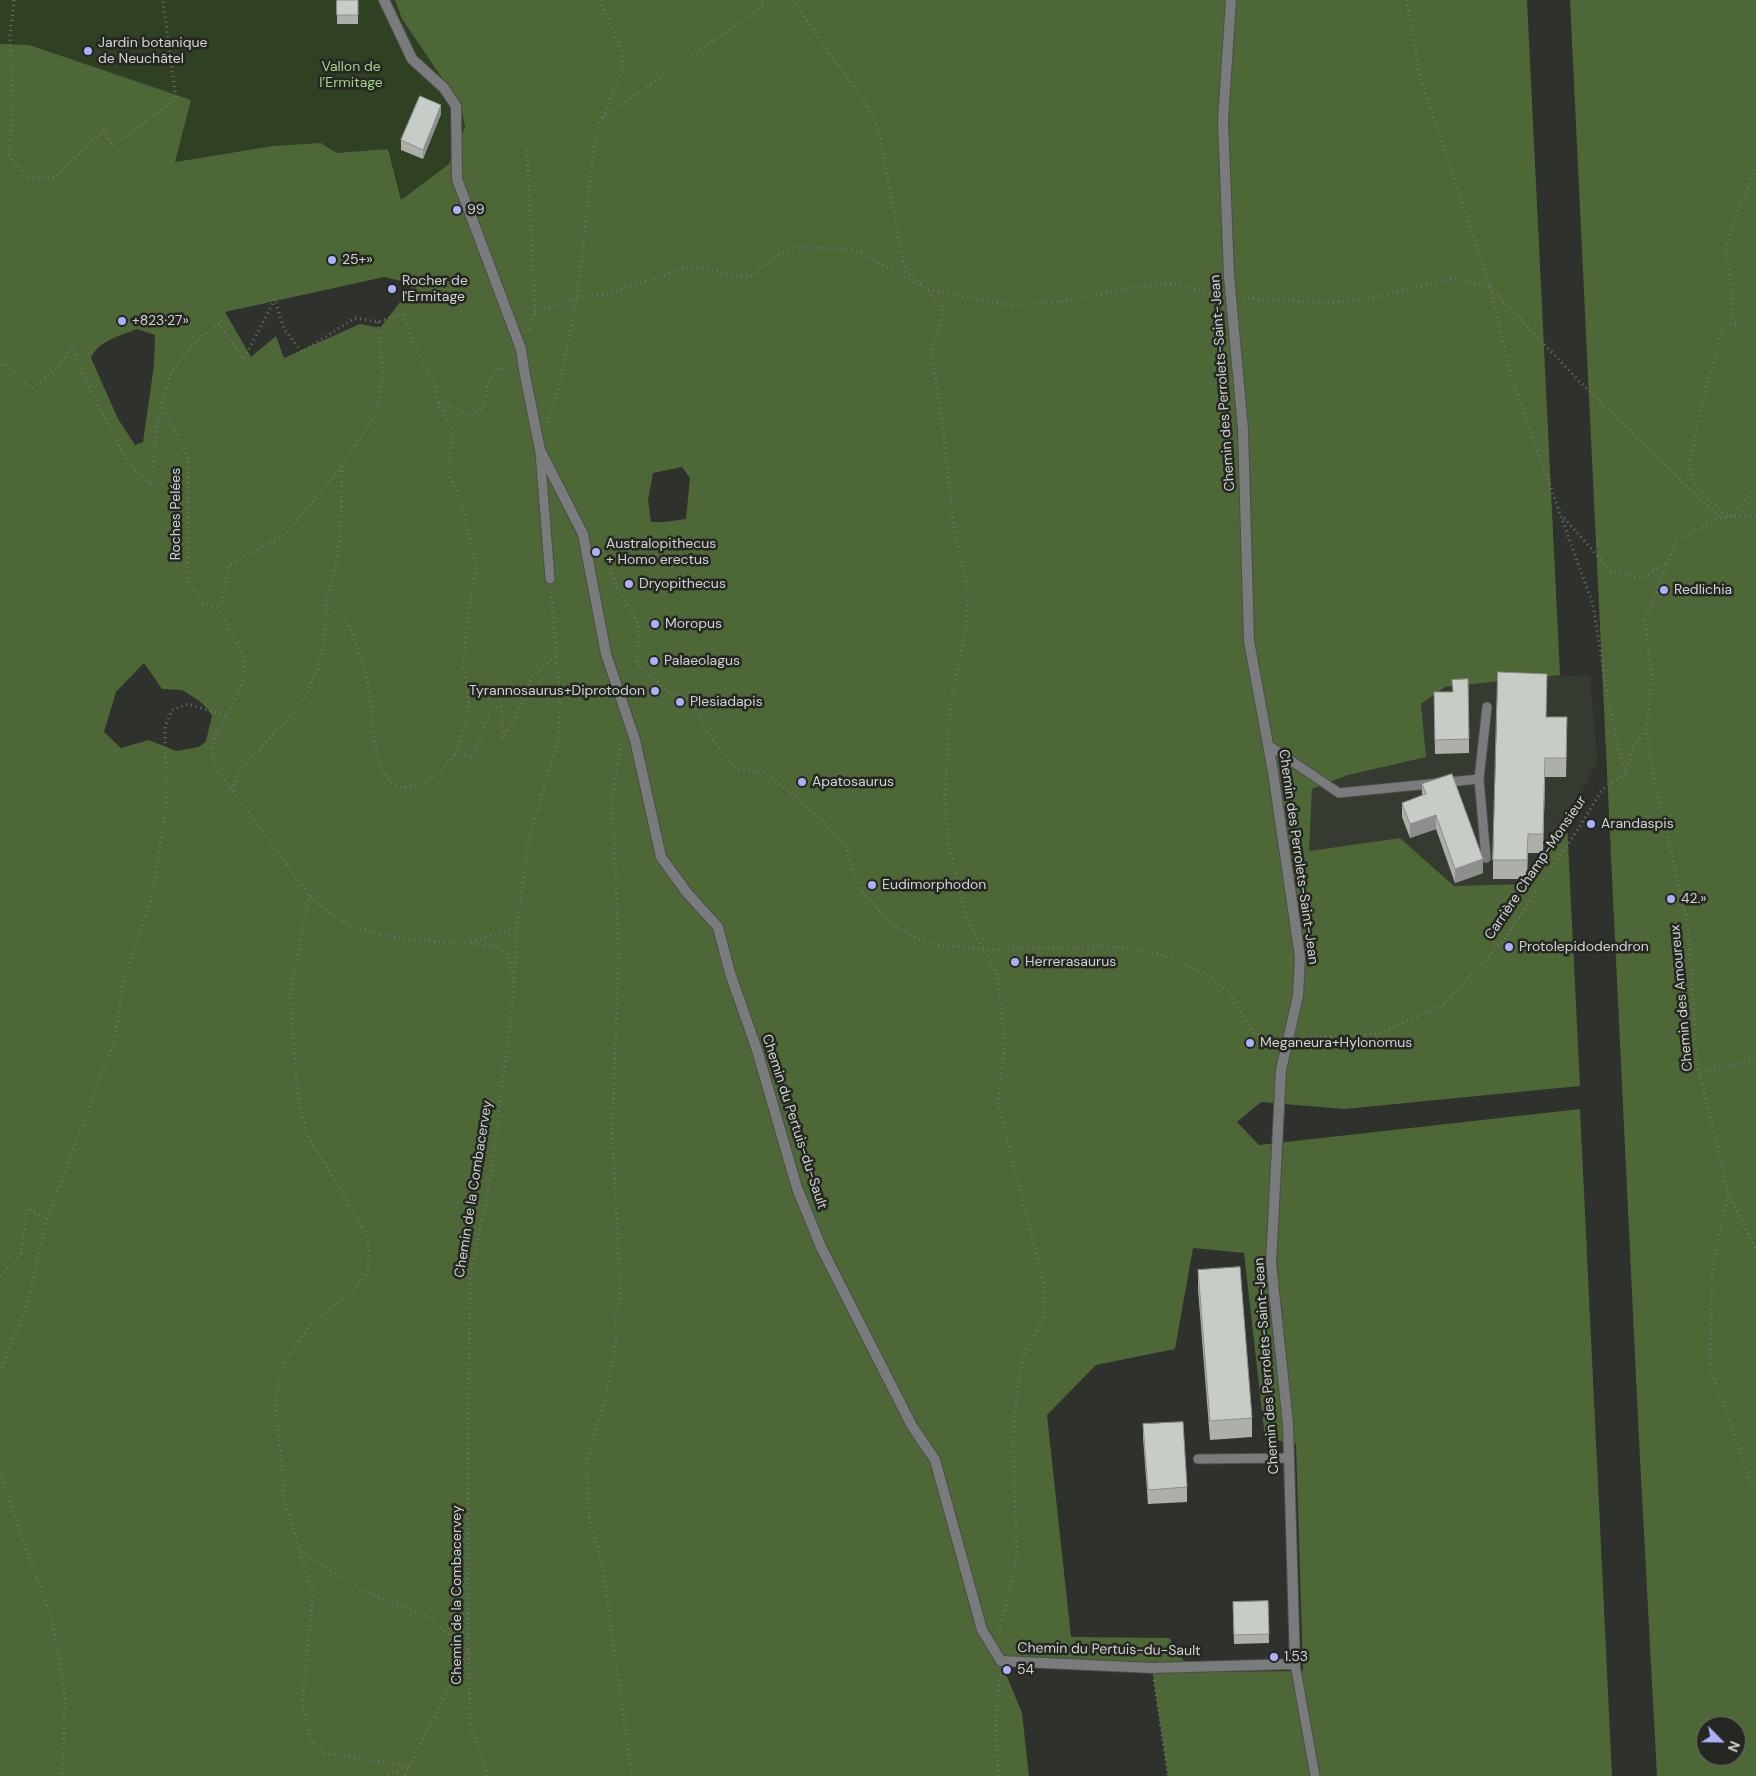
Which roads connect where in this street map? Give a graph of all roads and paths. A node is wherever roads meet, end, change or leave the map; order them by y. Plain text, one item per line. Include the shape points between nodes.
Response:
1 (14, 0) edge
2 (163, 0) edge
3 (384, 0) edge
4 (600, 0) edge
5 (763, 0) edge
6 (792, 0) edge
7 (1231, 0) edge
8 (1407, 0) edge
9 (602, 118) junction
10 (527, 150) dead end
11 (1756, 166) edge
12 (1490, 287) junction
13 (927, 290) junction
14 (577, 296) junction
15 (1231, 298) junction
16 (535, 313) junction
17 (378, 322) junction
18 (521, 349) junction
19 (0, 370) edge
20 (524, 370) junction
21 (438, 403) junction
22 (162, 407) junction
23 (540, 450) junction
24 (342, 465) junction
25 (1756, 490) edge
26 (1730, 516) junction
27 (1756, 516) edge
28 (1563, 517) junction
29 (1720, 518) junction
30 (583, 534) junction
31 (1667, 563) junction
32 (550, 580) joint
33 (326, 604) junction
34 (220, 608) junction
35 (557, 654) junction
36 (1487, 707) dead end
37 (228, 716) junction
38 (1646, 731) junction
39 (622, 739) dead end
40 (1268, 745) junction
41 (455, 754) junction
42 (1625, 774) junction
43 (1479, 779) junction
44 (233, 791) junction
45 (1486, 858) dead end
46 (309, 895) junction
47 (517, 928) junction
48 (468, 943) junction
49 (983, 950) junction
50 (513, 1000) junction
51 (1288, 1039) junction
52 (1756, 1059) edge
53 (1700, 1072) junction
54 (1728, 1192) junction
55 (46, 1219) junction
56 (1756, 1250) edge
57 (0, 1276) edge
58 (0, 1372) edge
59 (1289, 1458) junction
60 (1198, 1459) dead end
61 (0, 1473) edge
62 (1756, 1494) edge
63 (300, 1551) junction
64 (1000, 1637) dead end
65 (468, 1651) junction
66 (1001, 1661) junction
67 (1295, 1664) junction
68 (1153, 1668) junction
69 (409, 1766) junction
70 (60, 1776) edge
71 (383, 1776) edge
72 (404, 1776) edge
73 (488, 1776) edge
74 (632, 1776) edge
75 (998, 1776) edge
76 (1168, 1776) edge
77 (1315, 1776) edge

1 - 2 path via 10,35 12,106 9,155 26,177 54,178 104,130 112,146 176,99
3 - 18 street, Chemin du Pertuis-du-Sault via 412,59 444,88 456,106 457,179
4 - 9 path via 621,49 623,68
5 - 9 path via 762,7
6 - 13 path via 868,107 878,128 905,270
7 - 15 street, Chemin des Perrolets-Saint-Jean via 1223,120
8 - 12 path via 1420,77
9 - 14 path via 595,139
10 - 16 path
11 - 26 path via 1726,247 1731,317 1738,323 1723,327 1689,462 1692,479 1702,493
12 - 15 path via 1452,278 1373,298 1328,303
12 - 28 path via 1512,380
12 - 29 path via 1579,381
13 - 14 path via 856,250 795,247 748,278 692,266 609,294
13 - 15 path via 1011,305 1055,302 1174,284
13 - 49 path via 941,303 942,312 932,350 954,529 968,591 966,626 950,709 945,798 947,832 965,915
14 - 16 path
14 - 23 path via 560,384
15 - 40 street, Chemin des Perrolets-Saint-Jean via 1243,429 1249,641
16 - 18 path
17 - 21 path via 402,313 436,386
17 - 22 path via 355,318 302,352 284,329 275,299 244,359 219,324 195,342 171,372
17 - 24 path via 383,375 376,413
18 - 20 street, Chemin du Pertuis-du-Sault
19 - 22 path via 4,363 31,388 55,372 72,345 128,464 151,485 157,423
20 - 21 path via 497,369 488,383 484,407 471,415
20 - 23 street, Chemin du Pertuis-du-Sault
21 - 41 path via 453,430 448,472 461,502 476,565 463,665 469,700 465,727
22 - 34 path, Roches Pelées via 188,458 187,579 204,604
23 - 30 street, Chemin du Pertuis-du-Sault
23 - 32 lane, Chemin du Pertuis-du-Sault
24 - 33 path via 338,554
24 - 34 path via 286,534 229,565
25 - 26 path
26 - 27 path
26 - 29 path
28 - 31 path via 1612,572 1643,578
28 - 42 path via 1593,605 1609,706
29 - 31 path via 1676,540
30 - 49 path via 604,551 616,586 639,624 637,664 669,692 692,700 707,732 736,768 768,773 823,820 845,845 860,889 890,923 940,946
30 - 66 street, Chemin du Pertuis-du-Sault via 606,654 635,740 661,858 718,927 797,1188 821,1247 903,1409 935,1460 982,1630
31 - 38 path via 1645,620 1652,676
32 - 35 path, Chemin de la Combacervey
33 - 41 path via 352,633 366,675 377,756 386,778 400,788 414,786 436,776
33 - 44 path via 325,636 318,668 305,696 239,772
34 - 37 path via 244,658 245,678
35 - 41 path via 533,676 503,738 502,703 488,713 474,757
35 - 47 path, Chemin de la Combacervey via 558,741 529,838
36 - 43 lane
37 - 44 path via 216,733 212,747 215,766
37 - 55 path via 188,704 172,710 165,726 166,807 151,901 124,978 114,1041
38 - 42 path via 1634,744
38 - 53 path, Chemin des Amoureux via 1688,925
39 - 74 path via 612,799 619,953 612,1130 621,1302 615,1315 616,1342 605,1400 586,1464 590,1524 602,1564
40 - 43 lane via 1339,793
40 - 51 street, Chemin des Perrolets-Saint-Jean via 1300,957 1298,996
42 - 51 path, Carrière Champ-Monsieur via 1602,790 1503,941 1443,1005 1378,1034
43 - 45 lane
44 - 46 path
46 - 48 path via 319,906 349,925 388,936
46 - 63 path via 290,997 298,1097 306,1133 358,1219 368,1240 369,1259 367,1274 353,1292 310,1325 287,1359 279,1380 275,1402 283,1498
47 - 48 path
47 - 50 path, Chemin de la Combacervey
48 - 50 path via 496,946 508,954
49 - 51 path, Carrière Champ-Monsieur via 1109,946 1157,953 1204,973 1228,991 1254,1034
49 - 64 path via 997,975 1005,1042 998,1104 1044,1284 1042,1318 1024,1358 1017,1390 1013,1438 1017,1556
50 - 65 path, Chemin de la Combacervey via 491,1176 470,1276
51 - 59 street, Chemin des Perrolets-Saint-Jean via 1281,1070 1271,1263
52 - 53 path
53 - 54 path, Chemin des Amoureux
54 - 56 path
54 - 62 path, Chemin des Amoureux via 1712,1272 1710,1368
55 - 57 path via 27,1208 21,1254
55 - 58 path via 27,1305
59 - 60 lane
59 - 67 street, Chemin des Perrolets-Saint-Jean
61 - 70 path via 53,1625 65,1698
63 - 65 path via 361,1590 427,1616
63 - 69 path via 313,1592 302,1703 311,1740 326,1754
65 - 69 path
65 - 73 path, Chemin de la Combacervey via 470,1724
66 - 68 street, Chemin du Pertuis-du-Sault
66 - 75 path via 996,1719
67 - 68 street, Chemin du Pertuis-du-Sault
67 - 77 lane, Chemin des Perrolets-Saint-Jean
68 - 76 path
69 - 71 path
69 - 72 path

